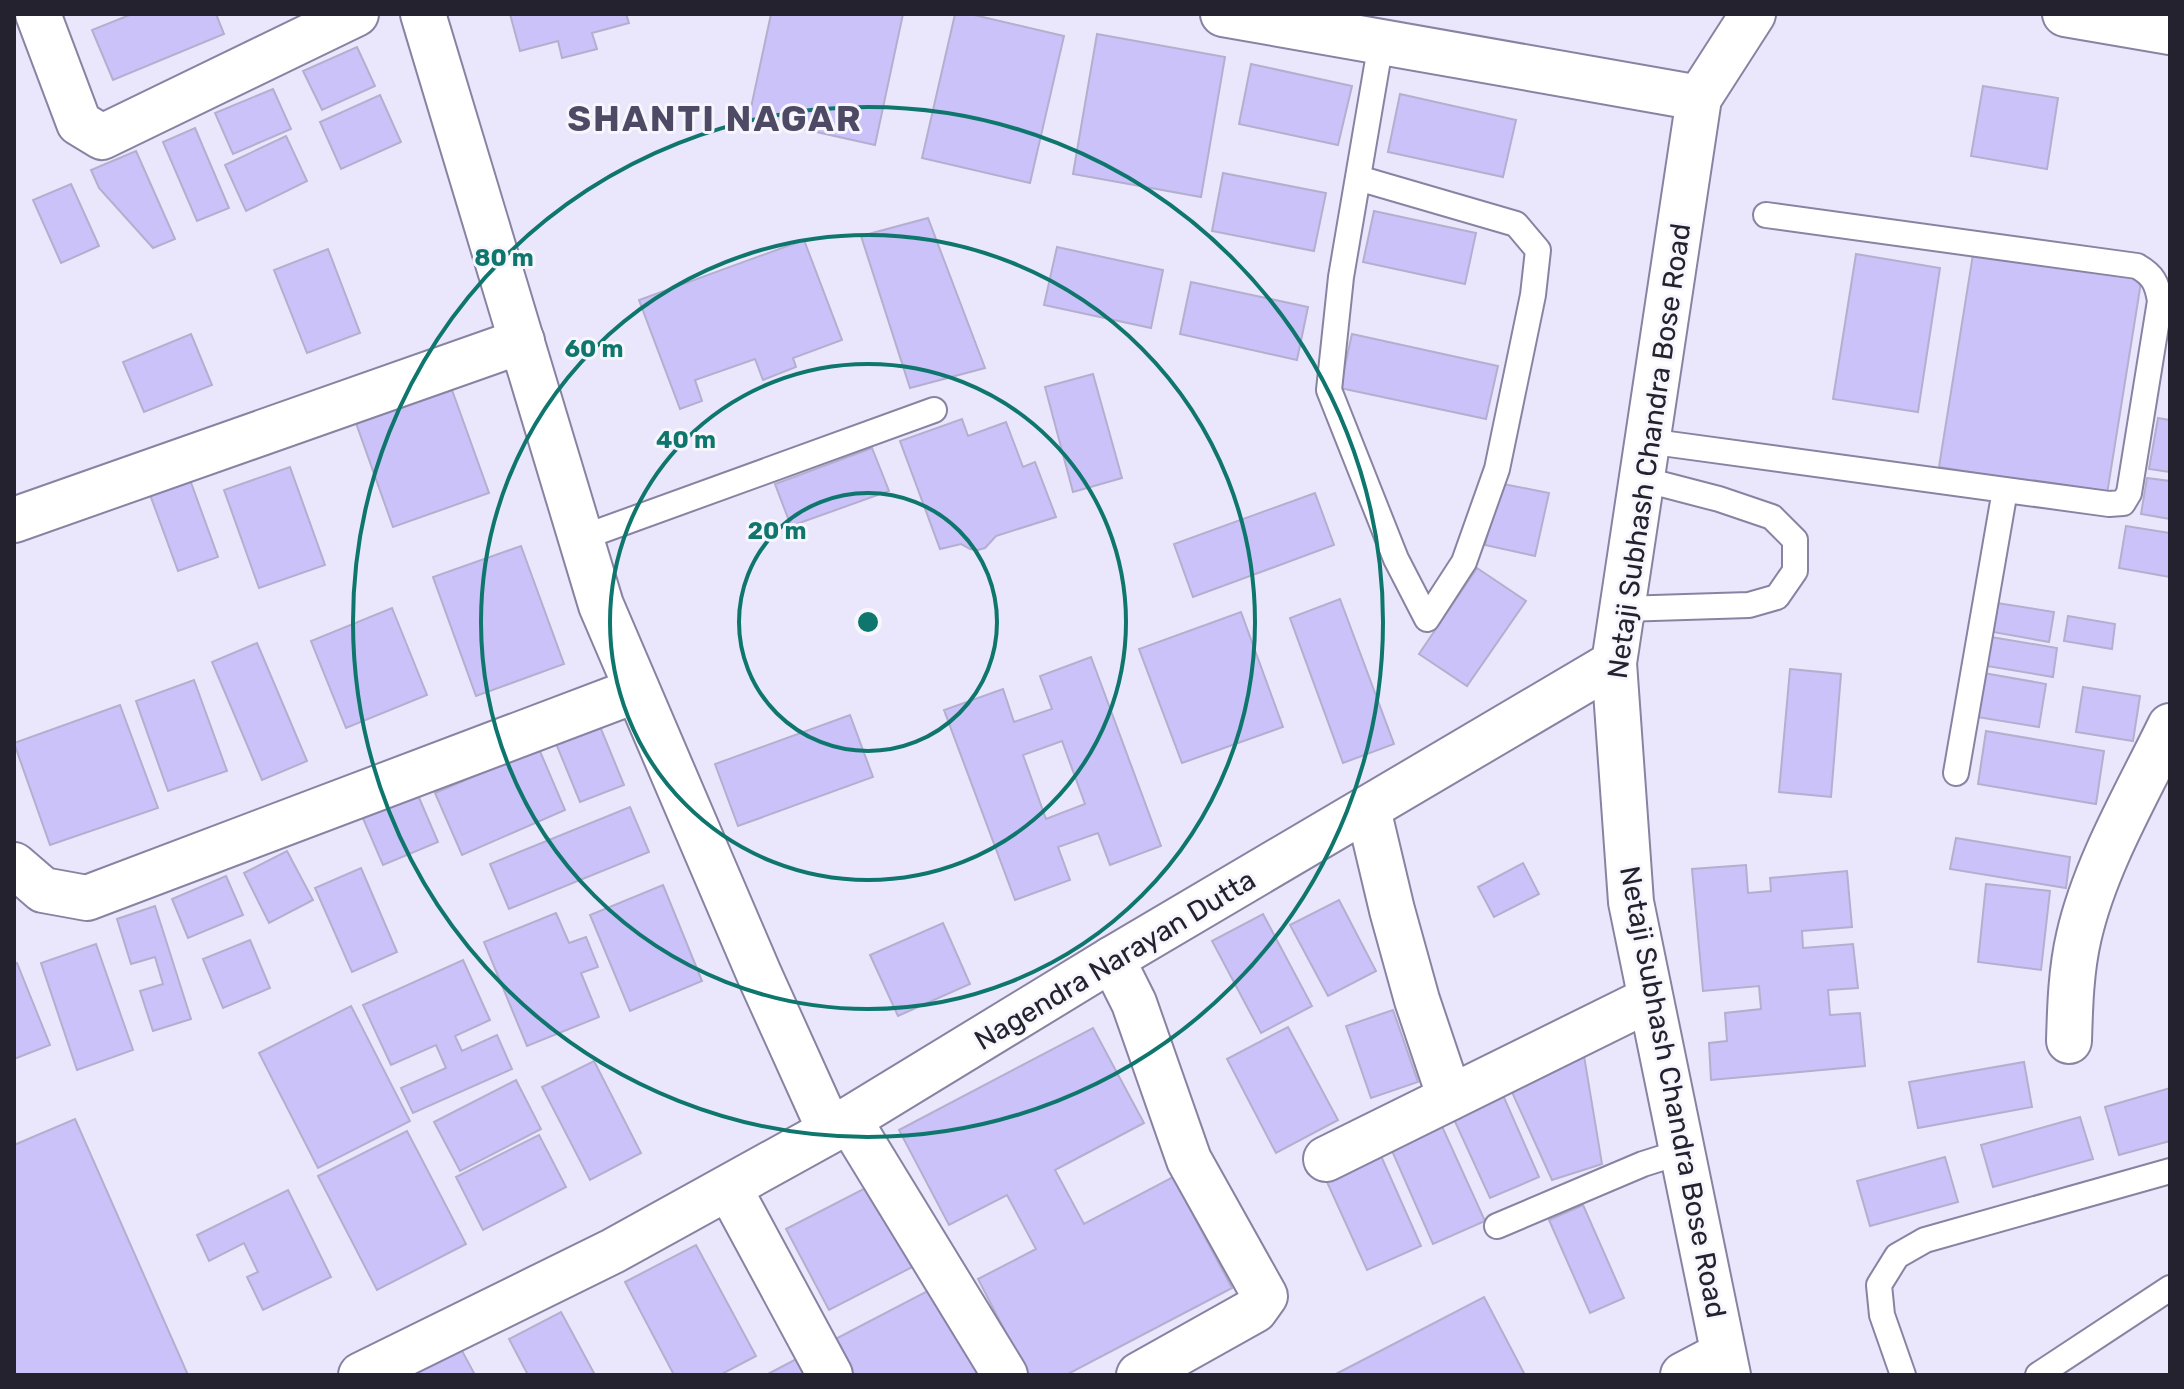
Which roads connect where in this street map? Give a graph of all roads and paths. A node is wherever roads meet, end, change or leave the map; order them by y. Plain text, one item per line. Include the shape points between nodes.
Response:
1 (38, 14) edge
2 (356, 14) edge
3 (423, 14) edge
4 (1223, 14) edge
5 (1753, 14) edge
6 (2065, 14) edge
7 (2170, 32) edge
8 (1381, 42) junction
9 (1699, 98) junction
10 (1358, 178) junction
11 (1766, 215) dead end
12 (522, 341) junction
13 (934, 410) dead end
14 (1644, 460) junction
15 (2005, 490) junction
16 (14, 520) edge
17 (581, 538) junction
18 (1622, 609) junction
19 (1614, 663) junction
20 (637, 690) junction
21 (2170, 726) edge
22 (1956, 773) dead end
23 (1368, 809) junction
24 (14, 865) edge
25 (1112, 959) junction
26 (1650, 999) junction
27 (2069, 1041) dead end
28 (1450, 1098) junction
29 (839, 1126) junction
30 (1681, 1152) junction
31 (1326, 1159) dead end
32 (2170, 1171) edge
33 (729, 1188) junction
34 (1497, 1226) dead end
35 (2170, 1288) edge
36 (1726, 1364) edge
37 (361, 1375) edge
38 (830, 1375) edge
39 (1005, 1375) edge
40 (1139, 1375) edge
41 (1683, 1375) edge
42 (1903, 1375) edge
43 (2038, 1375) edge

1 - 2 street via 79,123 102,137
3 - 12 street
4 - 8 street
5 - 9 street, Netaji Subhash Chandra Bose Road
6 - 7 street
8 - 9 street
8 - 10 lane
9 - 14 street, Netaji Subhash Chandra Bose Road
10 - 10 lane via 1516,224 1538,250 1497,469 1464,562 1427,619 1396,559 1329,390
11 - 15 lane via 2137,266 2151,274 2160,301 2129,493 2123,503
12 - 16 street
12 - 17 street
13 - 17 lane
14 - 15 lane
14 - 18 street, Netaji Subhash Chandra Bose Road
14 - 18 lane via 1719,499 1772,517 1795,540 1795,571 1777,597 1749,605
15 - 22 lane
17 - 20 street via 601,605
18 - 19 street, Netaji Subhash Chandra Bose Road
19 - 23 street, Nagendra Narayan Dutta
19 - 26 street, Netaji Subhash Chandra Bose Road via 1631,902
20 - 24 street via 87,898 43,890
20 - 29 street via 759,974
21 - 27 street via 2100,869 2078,936
23 - 25 street, Nagendra Narayan Dutta
23 - 28 street via 1417,1000
25 - 29 street, Nagendra Narayan Dutta
25 - 40 street via 1134,1003 1189,1160 1265,1296 1255,1310
26 - 28 street
26 - 30 street, Netaji Subhash Chandra Bose Road
28 - 31 street
29 - 33 street, Nagendra Narayan Dutta
29 - 39 street
30 - 34 lane
30 - 36 street, Netaji Subhash Chandra Bose Road
32 - 42 lane via 1925,1240 1897,1256 1879,1285 1882,1315
33 - 37 street, Nagendra Narayan Dutta
33 - 38 street
35 - 43 lane
36 - 41 street

